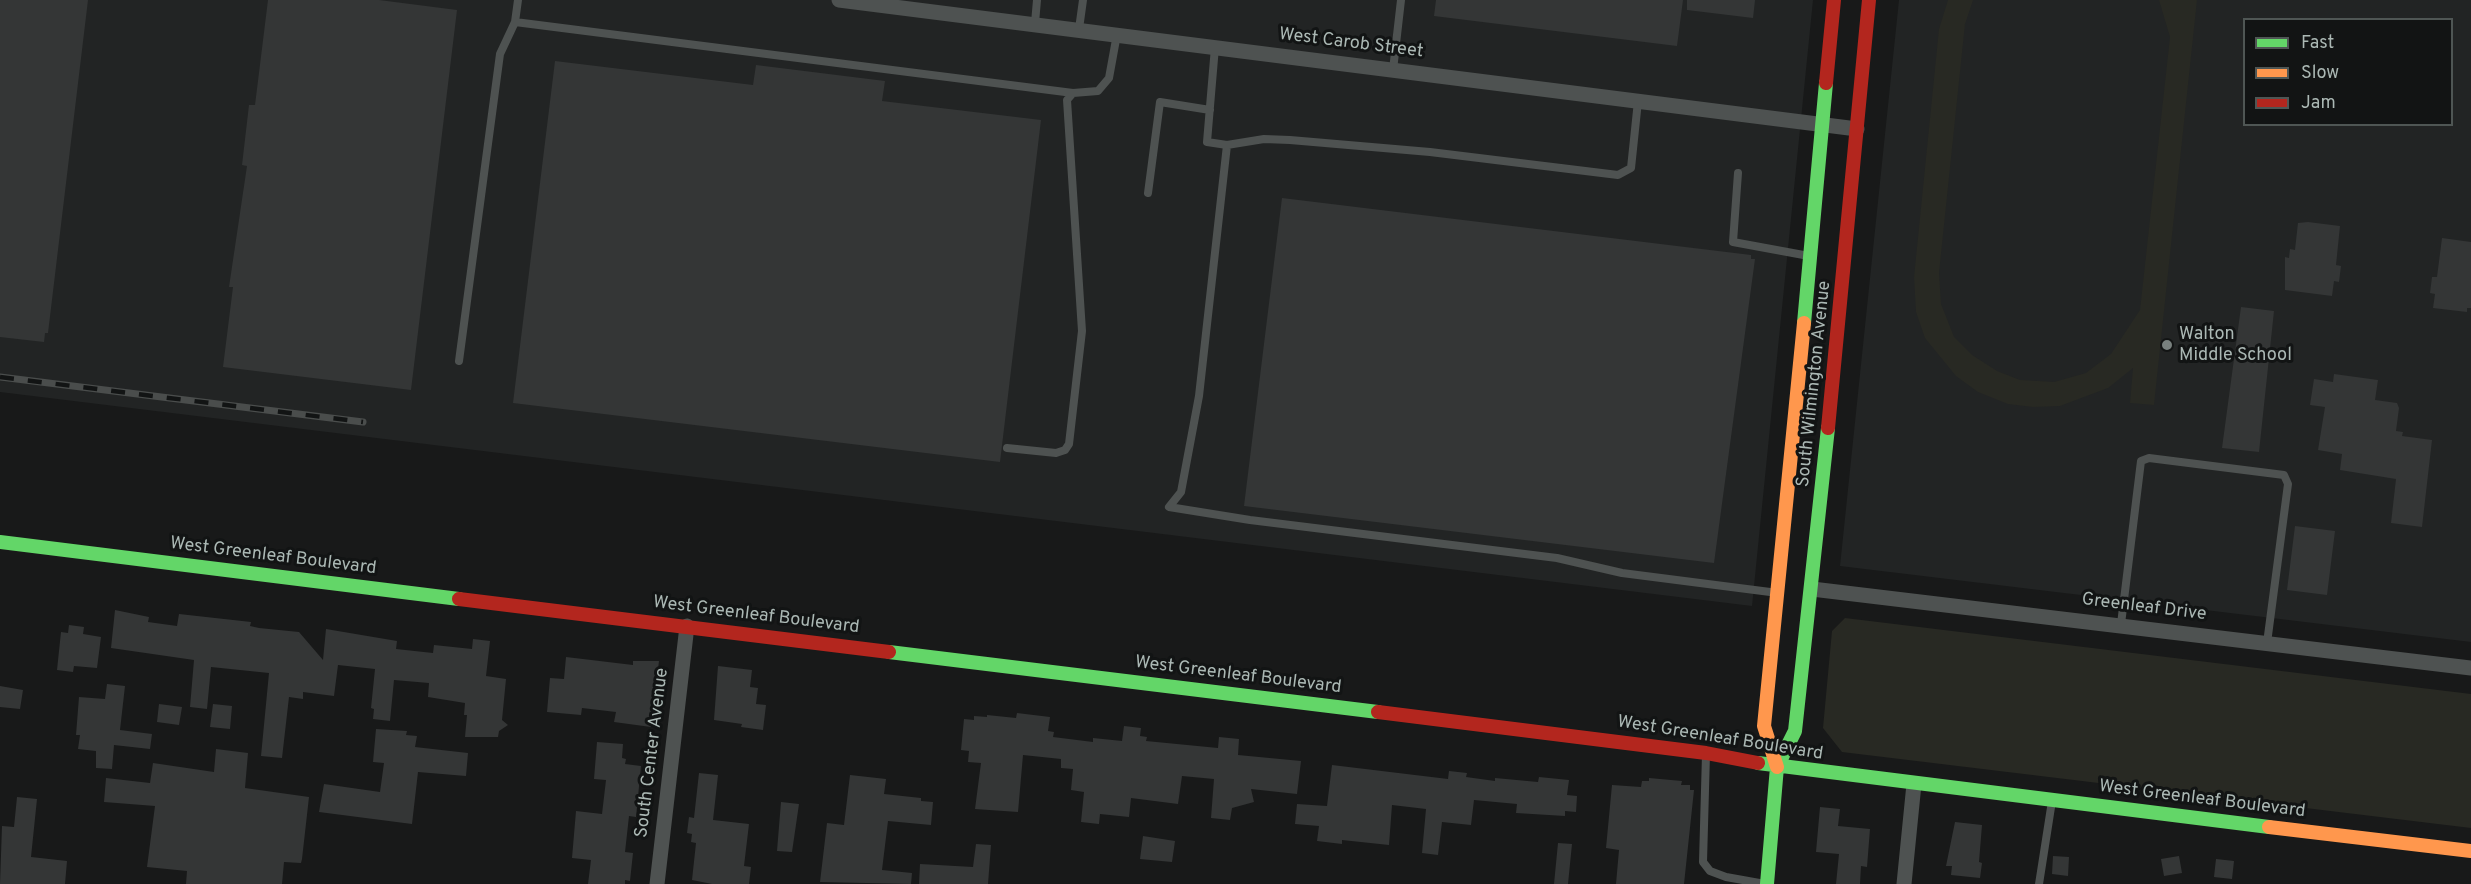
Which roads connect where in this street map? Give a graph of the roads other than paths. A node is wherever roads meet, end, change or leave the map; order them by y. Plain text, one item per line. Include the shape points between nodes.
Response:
1 (518, 0) edge
2 (839, 0) edge
3 (1037, 0) edge
4 (1083, 0) edge
5 (1401, 0) edge
6 (1834, 0) edge
7 (1869, 0) edge
8 (515, 22) junction
9 (1035, 23) junction
10 (1079, 29) junction
11 (1117, 34) junction
12 (1215, 47) junction
13 (1393, 70) junction
14 (1072, 93) junction
15 (1638, 101) junction
16 (1210, 110) junction
17 (1822, 125) junction
18 (1857, 129) junction
19 (1227, 145) junction
20 (1738, 172) dead end
21 (1148, 193) dead end
22 (1811, 256) junction
23 (459, 361) dead end
24 (1007, 448) dead end
25 (0, 542) edge
26 (1812, 589) junction
27 (1779, 593) junction
28 (2121, 624) junction
29 (687, 626) junction
30 (2267, 643) junction
31 (2471, 669) edge
32 (1706, 753) junction
33 (1777, 767) junction
34 (1914, 784) junction
35 (2053, 800) junction
36 (2471, 851) edge
37 (657, 884) edge
38 (1766, 884) edge
39 (1904, 884) edge
40 (2039, 884) edge

1 - 8 lane
2 - 9 street, West Carob Street
3 - 9 lane
4 - 10 lane
5 - 13 lane
6 - 17 street, South Wilmington Avenue
7 - 18 street, South Wilmington Avenue
8 - 14 lane
8 - 23 lane via 500,54
9 - 10 street, West Carob Street
10 - 11 street, West Carob Street
11 - 12 street, West Carob Street
11 - 14 lane via 1108,78 1098,91
12 - 13 street, West Carob Street
12 - 16 lane
13 - 15 street, West Carob Street
14 - 24 lane via 1067,100 1082,331 1069,444 1056,453
15 - 17 street, West Carob Street
15 - 19 lane via 1631,168 1618,175 1290,140 1264,139
16 - 19 lane via 1207,141
16 - 21 lane via 1160,102
17 - 18 street, West Carob Street
17 - 22 street, South Wilmington Avenue
18 - 26 street, South Wilmington Avenue
19 - 27 lane via 1198,396 1181,492 1169,507 1557,558 1622,573
20 - 22 lane via 1733,242
22 - 27 street, South Wilmington Avenue
25 - 29 street, West Greenleaf Boulevard
26 - 28 street, Greenleaf Drive
26 - 33 street, South Wilmington Avenue via 1795,731
27 - 33 street, South Wilmington Avenue via 1764,726
28 - 30 street, Greenleaf Drive
28 - 30 lane via 2141,461 2149,458 2273,473 2284,475 2288,484
29 - 32 street, West Greenleaf Boulevard
29 - 37 street, South Center Avenue
30 - 31 street, Greenleaf Drive
32 - 33 street, West Greenleaf Boulevard
32 - 38 lane via 1703,862 1710,871 1726,877
33 - 34 street, West Greenleaf Boulevard
33 - 38 street, South Wilmington Avenue
34 - 35 street, West Greenleaf Boulevard
34 - 39 street
35 - 36 street, West Greenleaf Boulevard
35 - 40 lane

